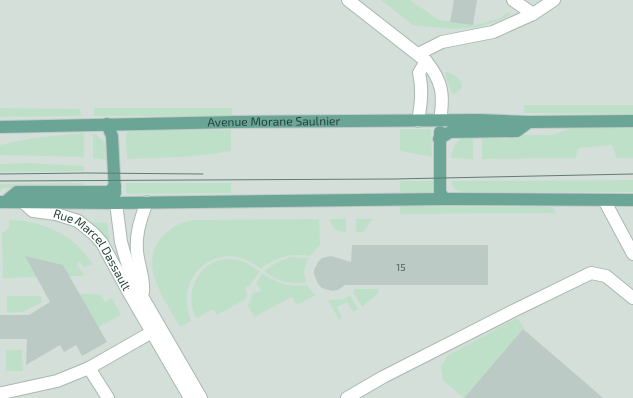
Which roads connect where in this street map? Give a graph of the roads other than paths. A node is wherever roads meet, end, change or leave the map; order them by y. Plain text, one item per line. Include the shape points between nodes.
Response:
1 (348, 0) edge
2 (513, 0) edge
3 (554, 0) edge
4 (533, 14) junction
5 (422, 58) junction
6 (440, 120) junction
7 (418, 121) junction
8 (633, 121) edge
9 (529, 122) junction
10 (107, 124) junction
11 (0, 126) edge
12 (19, 127) junction
13 (0, 132) edge
14 (439, 139) junction
15 (115, 186) junction
16 (444, 199) junction
17 (604, 200) junction
18 (633, 200) edge
19 (2, 202) edge
20 (23, 202) junction
21 (116, 202) junction
22 (147, 202) junction
23 (633, 254) edge
24 (143, 298) junction
25 (633, 298) edge
26 (145, 320) junction
27 (152, 332) junction
28 (90, 368) junction
29 (0, 396) edge
30 (108, 398) edge
31 (190, 398) edge
32 (200, 398) edge
33 (347, 398) edge

1 - 5 street
2 - 4 street
3 - 4 street
4 - 5 street via 493,32 442,42
5 - 6 street via 432,68 440,83 443,100
5 - 7 street via 419,73 422,100
6 - 7 main road, Avenue Morane Saulnier
6 - 9 main road, Avenue Morane Saulnier
6 - 14 main road
7 - 10 main road, Avenue Morane Saulnier
8 - 9 main road, Avenue Morane Saulnier
9 - 14 main road, Avenue Morane Saulnier via 517,131 450,132
10 - 12 main road, Avenue Morane Saulnier
10 - 15 main road via 112,136
11 - 12 main road, Avenue Morane Saulnier
12 - 13 main road, Avenue Morane Saulnier
14 - 16 main road via 440,192
15 - 19 main road via 109,192 17,192
15 - 21 main road
16 - 17 main road
16 - 22 main road
17 - 18 main road
17 - 23 street
19 - 20 main road
20 - 21 main road
20 - 26 street, Rue Marcel Dassault via 33,210 78,221 94,234
21 - 22 main road
21 - 24 street, Rue Marcel Dassault via 121,242 128,266
22 - 24 street, Rue Marcel Dassault via 139,221 136,239 137,257 144,280
24 - 26 street, Rue Marcel Dassault
24 - 32 street, Rue Marcel Dassault
25 - 33 street via 606,276 592,273 510,312
26 - 27 street, Rue Marcel Dassault
27 - 28 street
27 - 31 street, Rue Marcel Dassault
28 - 29 street via 57,381 2,393
28 - 30 street

